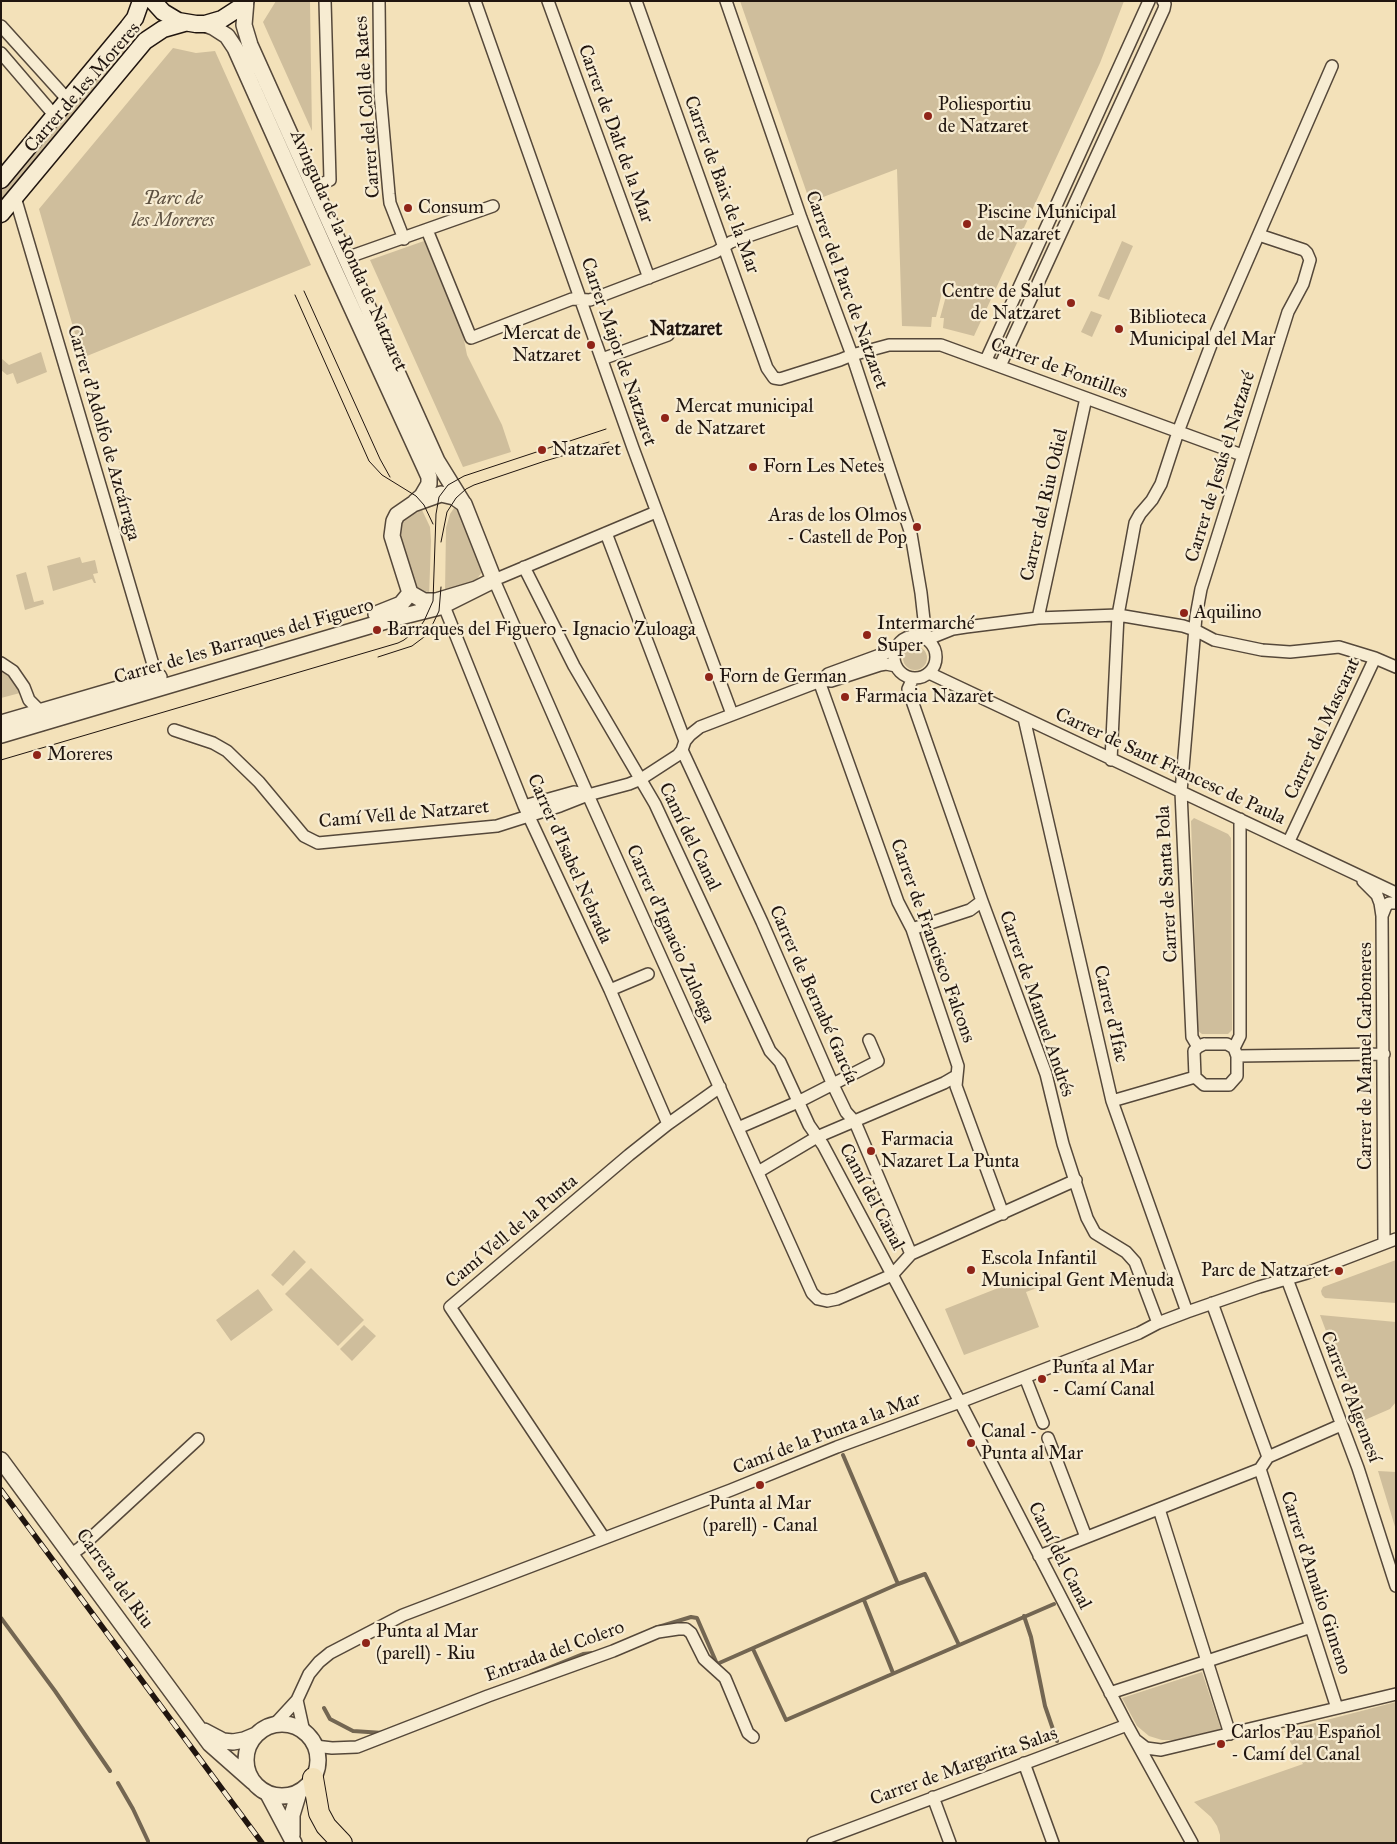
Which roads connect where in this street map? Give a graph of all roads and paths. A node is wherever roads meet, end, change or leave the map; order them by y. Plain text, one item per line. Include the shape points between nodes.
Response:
1 (141, 1) edge
2 (153, 1) edge
3 (245, 1) edge
4 (326, 1) edge
5 (379, 1) edge
6 (548, 1) edge
7 (636, 1) edge
8 (726, 1) edge
9 (1149, 1) edge
10 (1163, 1) edge
11 (477, 2) edge
12 (184, 23) junction
13 (205, 24) junction
14 (1, 26) edge
15 (1, 53) edge
16 (1332, 66) dead end
17 (68, 100) junction
18 (55, 116) junction
19 (1, 180) edge
20 (315, 187) junction
21 (15, 197) junction
22 (493, 206) dead end
23 (1, 214) edge
24 (802, 218) junction
25 (427, 230) junction
26 (1259, 235) junction
27 (404, 239) junction
28 (725, 248) junction
29 (346, 258) junction
30 (649, 278) junction
31 (581, 300) junction
32 (668, 335) dead end
33 (852, 355) junction
34 (602, 359) junction
35 (986, 360) junction
36 (1000, 366) junction
37 (774, 378) joint
38 (1086, 398) junction
39 (1178, 432) junction
40 (1242, 456) junction
41 (413, 504) junction
42 (464, 504) junction
43 (656, 512) junction
44 (606, 532) junction
45 (524, 567) junction
46 (494, 580) junction
47 (476, 589) junction
48 (410, 594) junction
49 (444, 606) junction
50 (1118, 615) junction
51 (1038, 618) junction
52 (1195, 630) junction
53 (927, 639) junction
54 (896, 648) junction
55 (1375, 658) junction
56 (1, 663) edge
57 (896, 666) junction
58 (1396, 667) edge
59 (929, 673) junction
60 (157, 678) junction
61 (913, 678) junction
62 (821, 680) junction
63 (40, 712) junction
64 (732, 714) junction
65 (1024, 718) junction
66 (1, 723) edge
67 (174, 730) dead end
68 (1, 735) edge
69 (684, 746) junction
70 (1112, 760) junction
71 (641, 779) junction
72 (1181, 792) junction
73 (588, 795) junction
74 (527, 811) junction
75 (1240, 819) junction
76 (1289, 842) junction
77 (1358, 876) junction
78 (1396, 893) edge
79 (982, 901) junction
80 (1396, 903) edge
81 (1382, 916) junction
82 (912, 929) junction
83 (648, 974) dead end
84 (610, 990) junction
85 (869, 1040) dead end
86 (1198, 1046) junction
87 (1236, 1052) junction
88 (1384, 1054) junction
89 (956, 1076) junction
90 (1195, 1077) junction
91 (833, 1085) junction
92 (720, 1087) junction
93 (1112, 1101) junction
94 (798, 1102) junction
95 (855, 1122) junction
96 (668, 1124) junction
97 (738, 1128) junction
98 (817, 1137) junction
99 (758, 1172) junction
100 (1076, 1180) junction
101 (1003, 1214) junction
102 (1396, 1239) edge
103 (1384, 1244) junction
104 (911, 1254) junction
105 (892, 1275) junction
106 (1286, 1279) junction
107 (1212, 1303) junction
108 (1187, 1312) junction
109 (1158, 1324) junction
110 (1025, 1377) junction
111 (960, 1402) junction
112 (1042, 1423) dead end
113 (1341, 1425) junction
114 (1048, 1438) dead end
115 (198, 1439) dead end
116 (1268, 1457) junction
117 (1, 1460) edge
118 (1260, 1470) junction
119 (1159, 1509) junction
120 (604, 1538) junction
121 (1086, 1538) junction
122 (70, 1555) junction
123 (1039, 1556) junction
124 (1396, 1586) edge
125 (1311, 1627) junction
126 (1208, 1661) junction
127 (1110, 1693) junction
128 (1396, 1694) edge
129 (296, 1700) junction
130 (1337, 1708) junction
131 (194, 1722) junction
132 (274, 1725) junction
133 (1129, 1729) junction
134 (304, 1732) junction
135 (256, 1734) junction
136 (1230, 1734) junction
137 (752, 1736) dead end
138 (315, 1746) junction
139 (1024, 1763) junction
140 (253, 1782) junction
141 (306, 1785) junction
142 (268, 1794) junction
143 (933, 1797) junction
144 (844, 1831) junction
145 (293, 1841) edge
146 (342, 1843) edge
147 (813, 1843) edge
148 (848, 1843) edge
149 (950, 1843) edge
150 (1053, 1843) edge
151 (1192, 1843) edge

1 - 17 main road, Carrer de les Moreres via 135,18
2 - 12 main road via 163,12
3 - 13 main road via 231,14
3 - 20 street, Avinguda de la Ronda de Natzaret via 246,35
4 - 20 street, Avinguda de la Ronda de Natzaret via 330,180
5 - 27 street, Carrer del Coll de Rates via 380,92 389,194
6 - 30 street, Carrer de Dalt de la Mar
7 - 28 street, Carrer de Baix de la Mar
8 - 24 street, Carrer del Parc de Natzaret
9 - 35 street
10 - 36 street via 1164,9
11 - 31 street, Carrer Major de Natzaret
12 - 13 main road
12 - 21 main road, Carrer de les Moreres via 162,29 145,41
13 - 41 street, Avinguda de la Ronda de Natzaret via 227,36 235,48 429,477 422,496
14 - 17 street
15 - 18 street
16 - 26 street
17 - 18 main road, Carrer de les Moreres
18 - 19 main road, Carrer de les Moreres
20 - 29 street, Avinguda de la Ronda de Natzaret
21 - 23 main road, Carrer de les Moreres
21 - 60 street, Carrer d'Adolfo de Azcárraga
22 - 25 street
24 - 28 street via 731,242
24 - 33 street, Carrer del Parc de Natzaret
25 - 27 street
25 - 31 street via 471,338 572,299
26 - 39 street via 1214,337
26 - 40 street, Carrer de Jesús el Natzaré via 1304,250 1310,260 1303,284 1288,312
27 - 29 street
28 - 30 street
28 - 37 street, Carrer de Baix de la Mar
29 - 42 street, Avinguda de la Ronda de Natzaret via 438,461
30 - 31 street via 590,300
31 - 34 street, Carrer Major de Natzaret
32 - 34 street
33 - 35 street, Carrer de Fontilles via 889,345 941,345
33 - 37 street, Carrer de Fontilles via 780,380
33 - 53 street, Carrer del Parc de Natzaret via 911,534
34 - 43 street, Carrer Major de Natzaret
35 - 36 street, Carrer de Fontilles
36 - 38 street, Carrer de Fontilles
38 - 39 street, Carrer de Fontilles
38 - 51 street, Carrer del Riu Odiel
39 - 40 street, Carrer de Fontilles
39 - 50 street via 1157,493 1135,523
40 - 52 street, Carrer de Jesús el Natzaré via 1201,589
41 - 42 street, Avinguda de la Ronda de Natzaret via 441,494 459,499
41 - 48 street, Avinguda de la Ronda de Natzaret via 397,515 392,528
42 - 46 street, Avinguda de la Ronda de Natzaret
43 - 44 street
43 - 64 street, Carrer Major de Natzaret
44 - 45 street
44 - 69 street, Carrer de Bernabé García
45 - 46 street
45 - 71 street, Camí del Canal via 574,666
46 - 47 street, Carrer de les Barraques del Figuero
46 - 73 street, Carrer d'Ignacio Zuloaga
47 - 48 street via 436,601 424,601
47 - 49 street, Carrer de les Barraques del Figuero
48 - 60 street, Carrer de les Barraques del Figuero via 393,608
49 - 68 street, Carrer de les Barraques del Figuero
49 - 74 street, Carrer d'Isabel Nebrada
50 - 51 street
50 - 52 street
50 - 70 street
51 - 53 street via 953,629
52 - 55 street via 1214,640 1262,650 1290,652 1339,646
52 - 72 street, Carrer de Santa Pola
53 - 54 street via 907,637
53 - 59 street via 936,653 934,667
54 - 57 street
54 - 62 street via 828,674
55 - 58 street
55 - 76 street, Carrer del Mascarat
56 - 63 street via 13,671 29,700
57 - 61 street
57 - 62 street via 880,665 831,681
59 - 61 street
59 - 65 street, Carrer de Sant Francesc de Paula
60 - 63 street, Carrer de les Barraques del Figuero
61 - 79 street, Carrer de Manuel Andrés via 908,689
62 - 64 street, Camí Vell de Natzaret
62 - 82 street, Carrer de Francisco Falcons via 898,902
63 - 66 street, Carrer de les Barraques del Figuero
64 - 69 street, Camí Vell de Natzaret via 700,727
65 - 70 street, Carrer de Sant Francesc de Paula
65 - 93 street, Carrer d'Ifac
67 - 74 street, Camí Vell de Natzaret via 213,742 227,751 259,782 304,836 318,843 497,826
69 - 71 street, Camí Vell de Natzaret
69 - 91 street, Carrer de Bernabé García
70 - 72 street, Carrer de Sant Francesc de Paula
71 - 73 street, Camí Vell de Natzaret
71 - 94 street, Camí del Canal via 770,1051 780,1062
72 - 75 street, Carrer de Sant Francesc de Paula
72 - 86 street, Carrer de Santa Pola via 1192,1036
73 - 74 street, Camí Vell de Natzaret via 580,800
73 - 92 street, Carrer d'Ignacio Zuloaga
74 - 84 street, Carrer d'Isabel Nebrada
75 - 76 street, Carrer de Sant Francesc de Paula
75 - 87 street via 1240,1036
76 - 77 street, Carrer de Sant Francesc de Paula
77 - 78 street, Carrer de Sant Francesc de Paula
77 - 81 street, Carrer de Manuel Carboneres via 1376,895
79 - 82 street via 970,910
79 - 100 street, Carrer de Manuel Andrés via 1046,1074 1063,1144
80 - 81 street via 1386,906
81 - 88 street, Carrer de Manuel Carboneres
82 - 89 street, Carrer de Francisco Falcons via 958,1066
83 - 84 street
84 - 96 street, Carrer d'Isabel Nebrada
85 - 91 street via 878,1061
86 - 87 street via 1227,1044
86 - 90 street via 1194,1051
87 - 88 street
87 - 90 street via 1237,1076 1229,1085 1204,1084
88 - 103 street, Carrer de Manuel Carboneres
89 - 95 street
89 - 101 street, Carrer de Francisco Falcons via 959,1096
90 - 93 street
91 - 94 street
91 - 95 street, Carrer de Bernabé García via 846,1112
92 - 96 street, Camí Vell de la Punta
92 - 97 street, Carrer d'Ignacio Zuloaga
93 - 108 street, Carrer d'Ifac
94 - 97 street
94 - 98 street, Camí del Canal
95 - 98 street
95 - 104 street, Carrer de Bernabé García
96 - 120 street, Camí Vell de la Punta via 450,1308
97 - 99 street, Carrer d'Ignacio Zuloaga
98 - 99 street
98 - 105 street, Camí del Canal
99 - 105 street, Carrer d'Ignacio Zuloaga via 807,1284 818,1299 838,1299
100 - 101 street
100 - 109 street, Carrer de Manuel Andrés via 1095,1233 1136,1262
101 - 104 street
102 - 103 street, Camí de la Punta a la Mar
103 - 106 street, Camí de la Punta a la Mar
104 - 105 street
105 - 111 street, Camí del Canal
106 - 107 street, Camí de la Punta a la Mar
106 - 113 street, Carrer d'Algemesí
107 - 108 street, Camí de la Punta a la Mar
107 - 116 street
108 - 109 street, Camí de la Punta a la Mar
109 - 110 street, Camí de la Punta a la Mar
110 - 111 street, Camí de la Punta a la Mar
110 - 112 street
111 - 120 street, Camí de la Punta a la Mar
111 - 123 street, Camí del Canal
113 - 116 street
113 - 124 street, Carrer d'Algemesí
114 - 121 street
115 - 122 street
116 - 118 street
117 - 122 street, Carrera del Riu
118 - 119 street
118 - 125 street, Carrer d'Amalio Gimeno
119 - 121 street
119 - 126 street
120 - 129 street, Camí de la Punta a la Mar via 403,1615 330,1653 309,1674
121 - 123 street
122 - 131 street, Carrera del Riu
123 - 127 street, Camí del Canal
125 - 126 street
125 - 130 street, Carrer d'Amalio Gimeno
126 - 127 street
126 - 136 street
127 - 133 street, Camí del Canal
128 - 130 street
129 - 132 street, Camí de la Punta a la Mar
129 - 134 street
130 - 136 street
131 - 135 street, Carrera del Riu via 223,1741 244,1740
131 - 140 street, Carrera del Riu via 210,1744
132 - 134 street via 290,1725
132 - 135 street
133 - 136 street via 1146,1748 1161,1750
133 - 139 street, Carrer de Margarita Salas
133 - 151 street, Camí del Canal
134 - 138 street
135 - 140 street via 246,1754 246,1770
137 - 138 street, Entrada del Colero via 725,1678 704,1659 691,1632 678,1629 658,1632 357,1747
138 - 141 street via 318,1762
139 - 143 street, Carrer de Margarita Salas
139 - 150 street
140 - 142 street
141 - 142 street via 284,1796
141 - 145 street via 292,1815
141 - 146 highway via 326,1826
142 - 145 street
143 - 144 street, Carrer de Margarita Salas
143 - 149 street
144 - 147 street, Carrer de Margarita Salas
144 - 148 street

